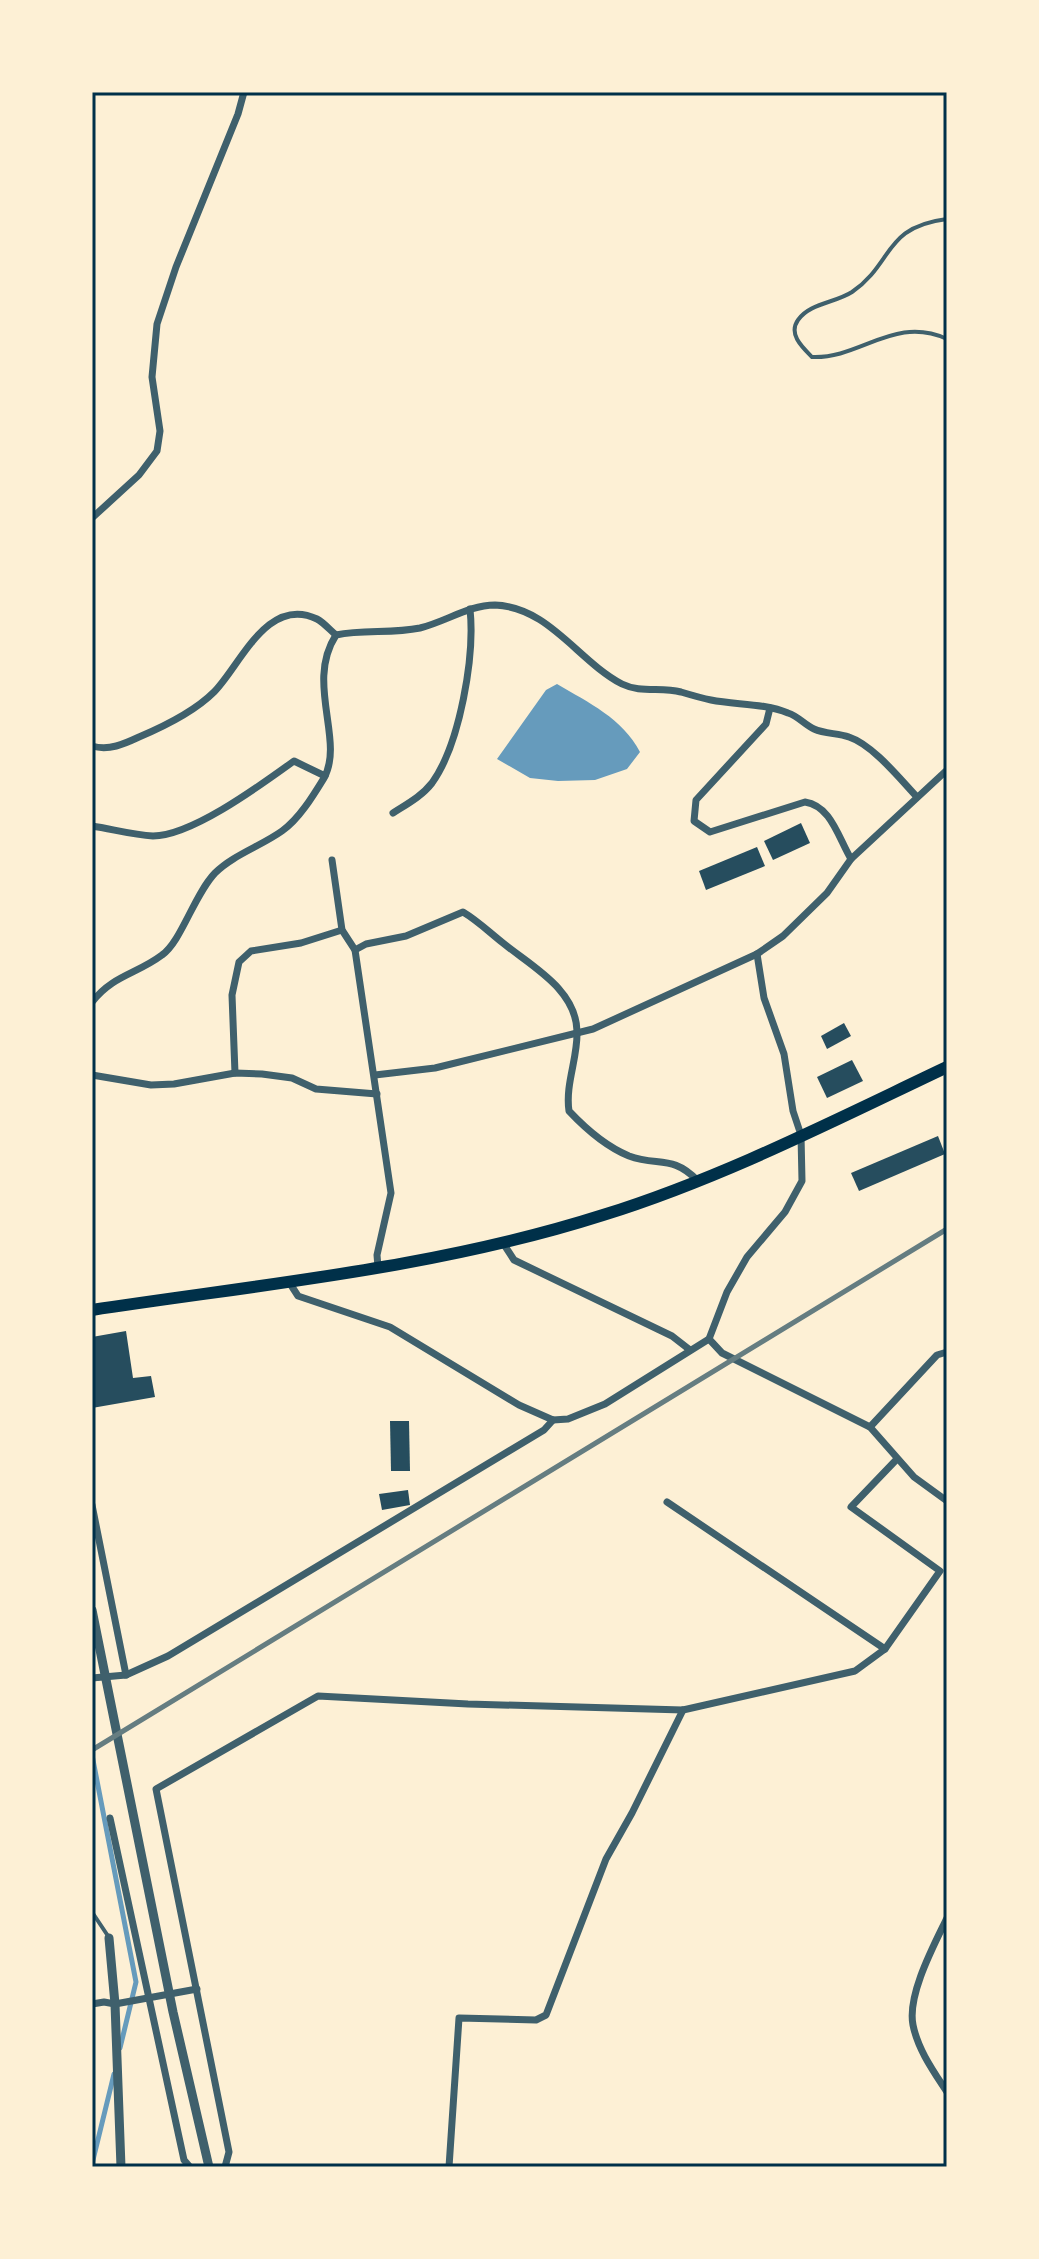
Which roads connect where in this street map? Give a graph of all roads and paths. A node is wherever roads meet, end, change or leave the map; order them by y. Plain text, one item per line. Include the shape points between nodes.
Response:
1 (244, 92) edge
2 (947, 219) edge
3 (947, 339) edge
4 (92, 518) edge
5 (470, 609) junction
6 (336, 635) junction
7 (770, 708) junction
8 (92, 746) edge
9 (947, 770) edge
10 (325, 776) junction
11 (917, 797) junction
12 (393, 813) dead end
13 (92, 826) edge
14 (851, 859) junction
15 (332, 860) dead end
16 (342, 930) junction
17 (355, 950) junction
18 (757, 954) junction
19 (92, 1002) edge
20 (577, 1033) junction
21 (947, 1067) edge
22 (235, 1073) junction
23 (92, 1075) edge
24 (375, 1075) junction
25 (377, 1094) junction
26 (801, 1135) junction
27 (698, 1181) junction
28 (503, 1243) junction
29 (378, 1267) junction
30 (289, 1282) junction
31 (92, 1310) edge
32 (709, 1339) junction
33 (690, 1350) junction
34 (947, 1352) edge
35 (553, 1420) junction
36 (870, 1427) junction
37 (897, 1459) junction
38 (947, 1501) edge
39 (667, 1502) dead end
40 (92, 1505) edge
41 (92, 1610) edge
42 (885, 1649) junction
43 (126, 1675) junction
44 (92, 1678) edge
45 (683, 1710) junction
46 (110, 1818) dead end
47 (92, 1912) edge
48 (947, 1918) edge
49 (109, 1938) joint
50 (197, 1989) junction
51 (150, 1996) junction
52 (92, 2004) edge
53 (115, 2004) junction
54 (947, 2092) edge
55 (121, 2167) edge
56 (190, 2167) edge
57 (209, 2167) edge
58 (225, 2167) edge
59 (449, 2167) edge

1 - 4 street via 157,324 152,377 160,431 157,451
2 - 3 lane via 906,231 860,286 841,299 811,308 794,328 798,343 812,357 828,358 886,335 914,331
5 - 6 street via 395,633
5 - 7 street via 495,605 526,612 634,689
5 - 12 street via 469,655 453,737 433,781
6 - 8 street via 317,619 295,615 276,621 256,636 211,695 187,712 116,747
6 - 10 street via 322,671 330,760
7 - 11 street via 791,713 815,730 865,745
7 - 14 street via 766,724 696,800 694,821 710,832 805,802 815,804 828,814
9 - 11 street
10 - 13 street via 294,761 193,825 156,836
10 - 19 street via 284,830 215,872 163,955 120,976
11 - 14 street
14 - 18 street via 827,893
15 - 16 street
16 - 17 street
16 - 22 street via 251,951 239,962 232,995
17 - 20 street via 463,912 559,988 576,1019
17 - 24 street
18 - 20 street
18 - 26 street
20 - 24 street via 435,1068
20 - 27 street via 569,1111 615,1149 674,1163
21 - 26 main road
22 - 23 street via 151,1085
22 - 25 street
24 - 25 street
25 - 29 street via 391,1193
26 - 27 main road
26 - 32 street via 802,1181 785,1212 747,1257
27 - 28 main road
28 - 29 main road
28 - 33 street via 514,1260 672,1336
29 - 30 main road
30 - 31 main road
30 - 35 street via 298,1296 390,1327
32 - 33 street
32 - 36 street via 722,1353
33 - 35 street via 605,1404
34 - 36 street via 937,1355
35 - 43 street via 168,1656
36 - 37 street
37 - 38 street
37 - 42 street via 851,1507 940,1571
39 - 42 street
40 - 43 street
41 - 57 street
42 - 45 street via 855,1671
43 - 44 street
45 - 50 street via 318,1696 169,1781 156,1789
45 - 59 street via 606,1859 546,2015 536,2020 459,2018
46 - 51 street
47 - 49 lane
48 - 54 street via 913,2000 912,2024
49 - 53 street
50 - 51 street
50 - 58 street via 229,2152
51 - 53 street
51 - 56 street via 184,2160
52 - 53 street
53 - 55 street

